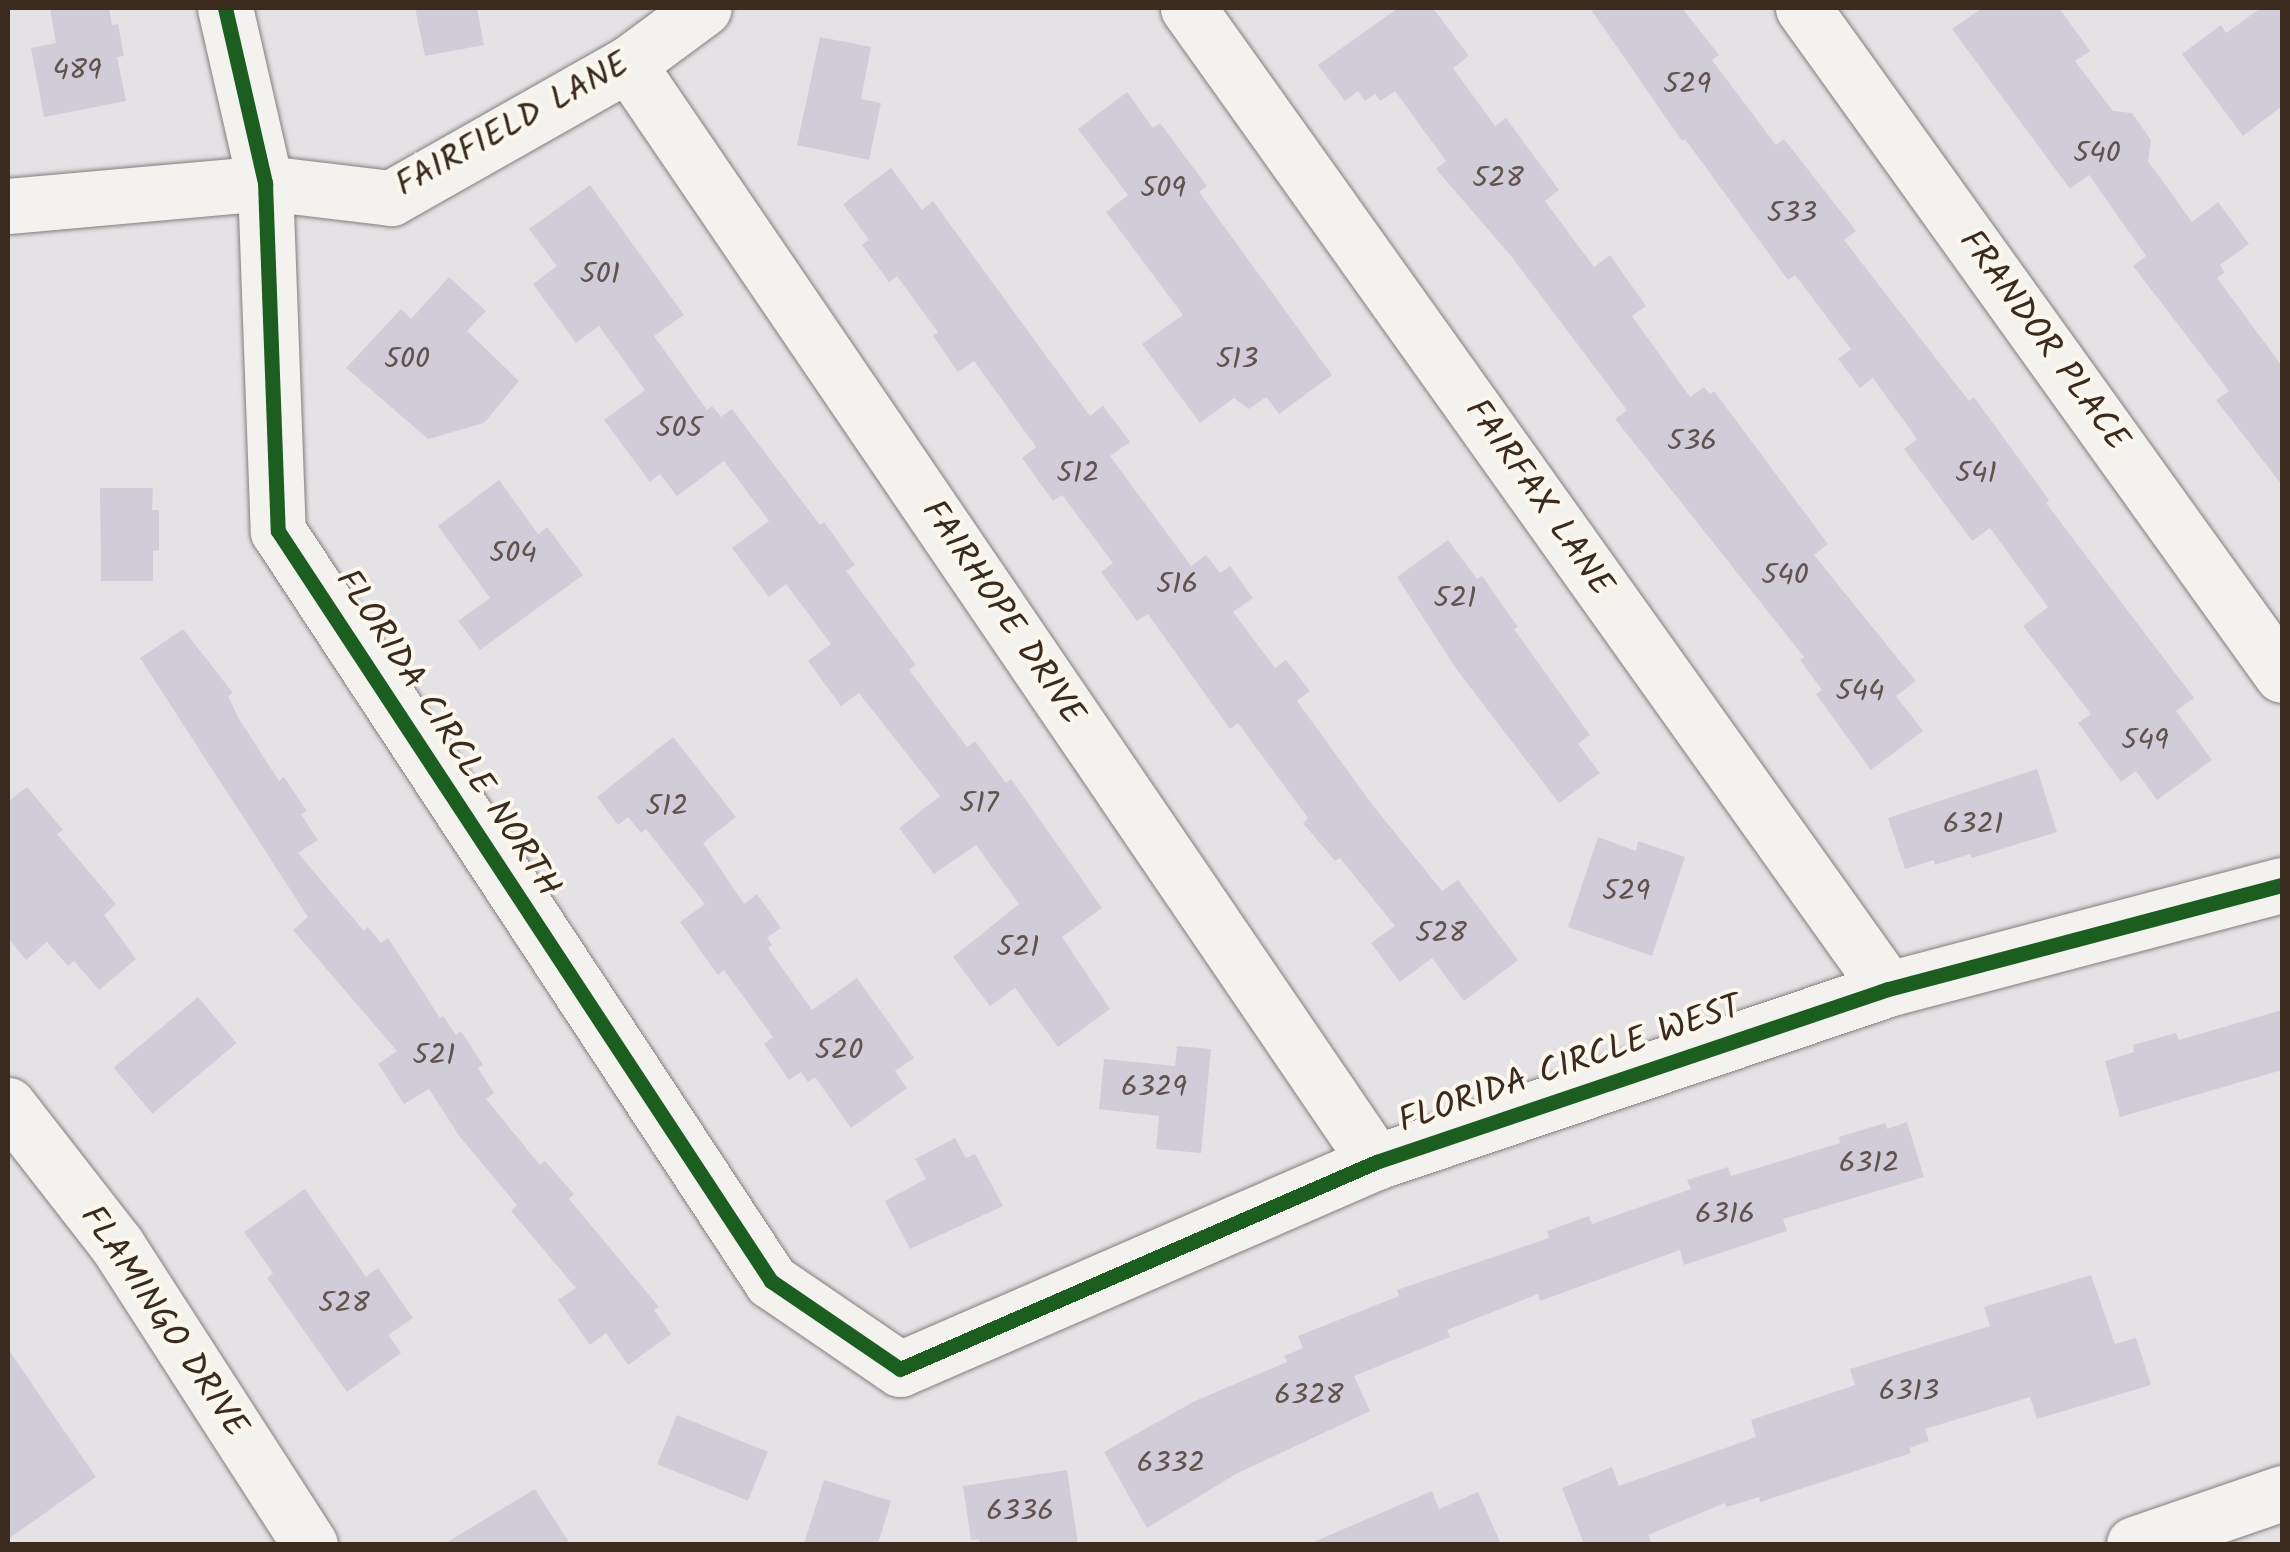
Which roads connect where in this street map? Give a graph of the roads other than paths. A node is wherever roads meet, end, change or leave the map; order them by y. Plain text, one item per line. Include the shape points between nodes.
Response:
1 (225, 8) edge
2 (704, 8) edge
3 (1188, 8) edge
4 (1803, 8) edge
5 (628, 64) junction
6 (265, 183) junction
7 (8, 206) edge
8 (2282, 675) edge
9 (2282, 886) edge
10 (1888, 989) junction
11 (8, 1105) edge
12 (1376, 1162) junction
13 (900, 1369) joint
14 (2282, 1493) edge
15 (310, 1544) edge
16 (2134, 1544) edge

1 - 6 street, FLORIDA CIRCLE NORTH
2 - 5 street, FAIRFIELD LANE
3 - 10 street, FAIRFAX LANE
4 - 8 street, FRANDOR PLACE
5 - 6 street, FAIRFIELD LANE via 391,198
5 - 12 street, FAIRHOPE DRIVE
6 - 7 street, FAIRFIELD LANE
6 - 13 street, FLORIDA CIRCLE NORTH via 278,531 771,1281
9 - 10 street, FLORIDA CIRCLE WEST
10 - 12 street, FLORIDA CIRCLE WEST
11 - 15 street, FLAMINGO DRIVE via 117,1244
12 - 13 street, FLORIDA CIRCLE WEST
14 - 16 street

